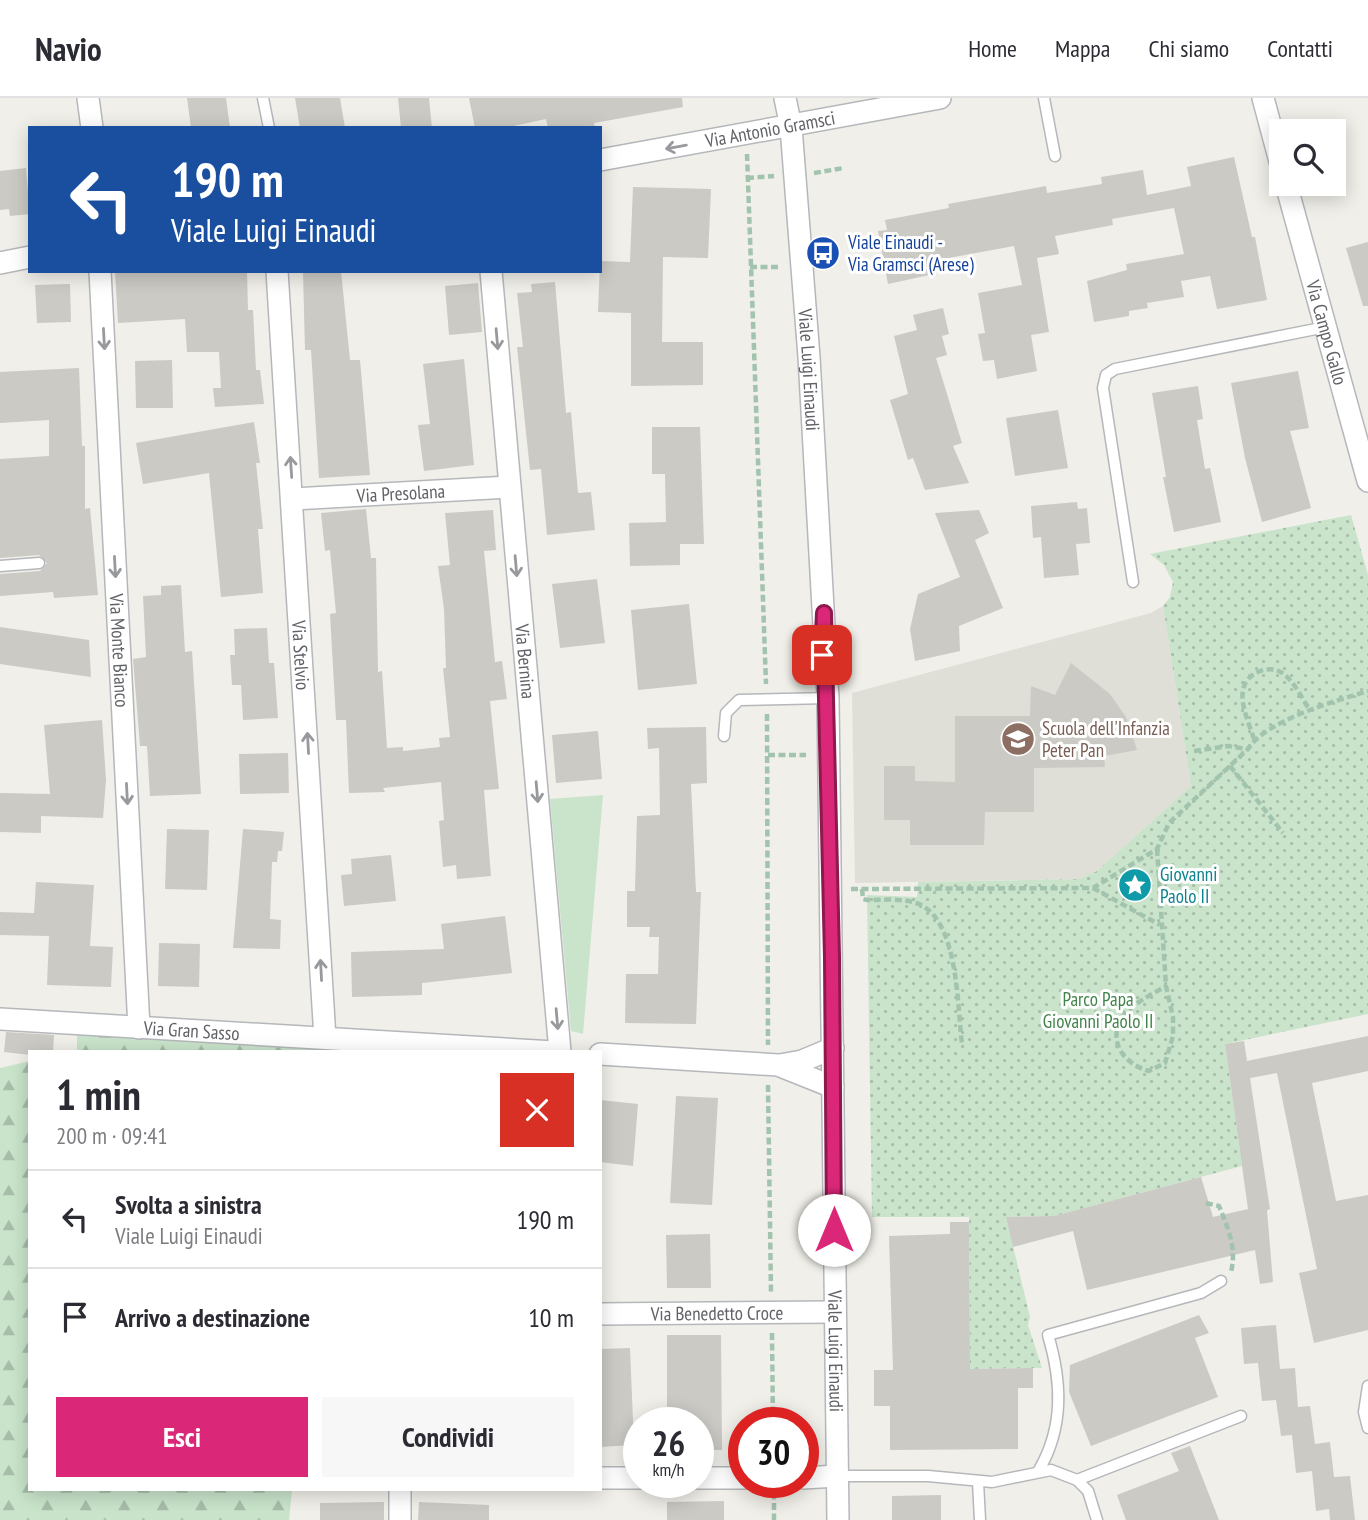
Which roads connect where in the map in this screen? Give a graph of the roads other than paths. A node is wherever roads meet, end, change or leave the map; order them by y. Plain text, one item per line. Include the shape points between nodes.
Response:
1 (263, 98) edge
2 (785, 98) edge
3 (940, 98) edge
4 (1044, 98) edge
5 (1263, 98) edge
6 (1269, 120) edge
7 (269, 126) edge
8 (791, 127) junction
9 (1055, 156) dead end
10 (602, 160) edge
11 (1289, 196) edge
12 (28, 257) edge
13 (0, 263) edge
14 (100, 273) edge
15 (277, 273) edge
16 (491, 273) edge
17 (1326, 327) junction
18 (1368, 481) edge
19 (509, 486) junction
20 (293, 499) junction
21 (39, 564) dead end
22 (0, 566) edge
23 (1133, 582) dead end
24 (824, 698) junction
25 (724, 736) dead end
26 (0, 1019) edge
27 (139, 1028) junction
28 (325, 1038) junction
29 (833, 1048) junction
30 (521, 1050) edge
31 (560, 1050) edge
32 (602, 1054) edge
33 (772, 1064) junction
34 (833, 1087) junction
35 (1220, 1282) road end
36 (835, 1312) junction
37 (602, 1314) edge
38 (1368, 1386) edge
39 (1241, 1416) dead end
40 (1368, 1427) edge
41 (1039, 1470) junction
42 (837, 1476) junction
43 (819, 1477) edge
44 (602, 1478) edge
45 (623, 1478) edge
46 (1077, 1480) junction
47 (978, 1482) junction
48 (400, 1491) edge
49 (400, 1520) edge
50 (838, 1520) edge
51 (980, 1520) edge
52 (1097, 1520) edge

1 - 7 lane
2 - 8 street, Viale Luigi Einaudi
3 - 8 street, Via Antonio Gramsci
4 - 9 lane
5 - 6 street
8 -> 10 street, Via Antonio Gramsci
8 - 24 street, Viale Luigi Einaudi via 824,613
11 - 17 street, Via Campo Gallo
12 - 13 street
14 -> 27 street, Via Monte Bianco
20 -> 15 street, Via Stelvio
16 -> 19 street, Via Bernina
17 - 18 street, Via Campo Gallo
17 - 23 lane via 1115,369 1106,375 1103,387
19 - 20 street, Via Presolana
19 -> 31 street, Via Bernina
28 -> 20 street, Via Stelvio
21 - 22 lane
24 - 25 lane via 746,699 732,704 726,713
24 - 29 street, Viale Luigi Einaudi
26 - 27 street, Via Gran Sasso
27 - 28 street, Via Gran Sasso
28 - 30 street, Via Gran Sasso
29 - 33 street via 802,1060
29 - 34 street, Viale Luigi Einaudi
32 - 33 street
33 - 34 street
34 - 36 street, Viale Luigi Einaudi
35 - 41 lane via 1201,1293 1048,1335 1059,1382 1058,1410 1053,1444
36 - 37 street, Via Benedetto Croce
36 - 42 street, Viale Luigi Einaudi
38 - 40 lane via 1364,1412
39 - 46 lane
41 - 46 lane
41 - 47 lane via 1007,1481
42 - 43 street
42 - 47 lane via 928,1476
42 - 50 street, Viale Luigi Einaudi
44 - 45 street
46 - 52 lane via 1088,1491
47 - 51 lane
48 - 49 street

